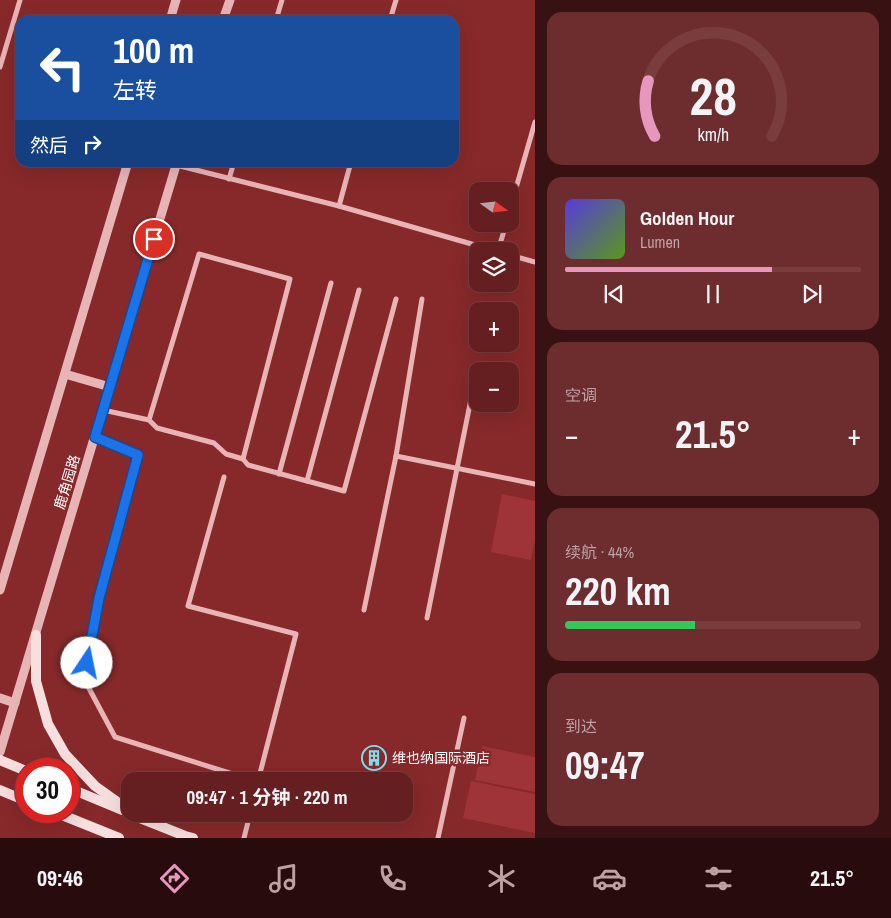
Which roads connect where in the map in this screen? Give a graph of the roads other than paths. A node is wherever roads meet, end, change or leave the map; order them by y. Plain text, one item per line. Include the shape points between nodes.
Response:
1 (20, 0) edge
2 (176, 0) edge
3 (230, 0) edge
4 (282, 0) edge
5 (396, 0) edge
6 (16, 15) edge
7 (172, 15) edge
8 (225, 15) edge
9 (278, 15) edge
10 (392, 15) edge
11 (15, 17) edge
12 (0, 67) edge
13 (535, 122) edge
14 (126, 167) edge
15 (176, 167) edge
16 (187, 167) edge
17 (233, 167) edge
18 (350, 167) edge
19 (229, 179) junction
20 (518, 182) edge
21 (339, 206) junction
22 (469, 243) edge
23 (519, 258) edge
24 (535, 262) edge
25 (331, 283) dead end
26 (359, 290) dead end
27 (396, 298) dead end
28 (422, 299) dead end
29 (64, 374) junction
30 (110, 387) junction
31 (469, 408) edge
32 (103, 410) junction
33 (149, 420) junction
34 (95, 437) junction
35 (396, 456) junction
36 (242, 459) junction
37 (457, 468) junction
38 (279, 474) junction
39 (224, 478) dead end
40 (307, 481) junction
41 (535, 484) edge
42 (0, 590) edge
43 (364, 610) dead end
44 (427, 618) dead end
45 (36, 635) junction
46 (0, 698) edge
47 (15, 703) junction
48 (464, 718) dead end
49 (0, 752) edge
50 (0, 760) edge
51 (15, 766) edge
52 (228, 772) edge
53 (259, 772) edge
54 (0, 790) edge
55 (80, 793) edge
56 (15, 796) edge
57 (121, 806) edge
58 (121, 809) edge
59 (80, 822) edge
60 (151, 822) edge
61 (248, 822) edge
62 (119, 838) edge
63 (193, 838) edge
64 (244, 838) edge
65 (438, 838) edge

1 - 6 street
2 - 7 street
3 - 8 street
4 - 9 street
5 - 10 street
11 - 12 street
13 - 20 street
14 - 29 street
15 - 30 street, 鹿角园路
16 - 19 street
17 - 19 street
18 - 21 street
19 - 21 street
21 - 22 street
23 - 24 street
25 - 38 street
26 - 40 street
27 - 40 street via 344,491
28 - 35 street
29 - 30 street
29 - 42 street
30 - 32 street, 鹿角园路
31 - 37 street
32 - 33 street
32 - 34 street, 鹿角园路
33 - 36 street via 156,428 214,443 226,454
33 - 36 street via 199,254 290,279
34 - 45 street, 鹿角园路
34 - 52 street via 138,455 99,598 84,679 115,737
35 - 37 street
35 - 43 street
36 - 38 street via 248,465
37 - 41 street
37 - 44 street
38 - 40 street
39 - 53 street via 188,606 296,634
45 - 47 street, 鹿角园路
45 - 57 main road via 36,681 48,724 66,754 95,786
46 - 47 street
47 - 49 street, 鹿角园路
48 - 65 street
50 - 51 main road
54 - 56 main road
55 - 58 main road
59 - 62 main road
60 - 63 main road
61 - 64 street

